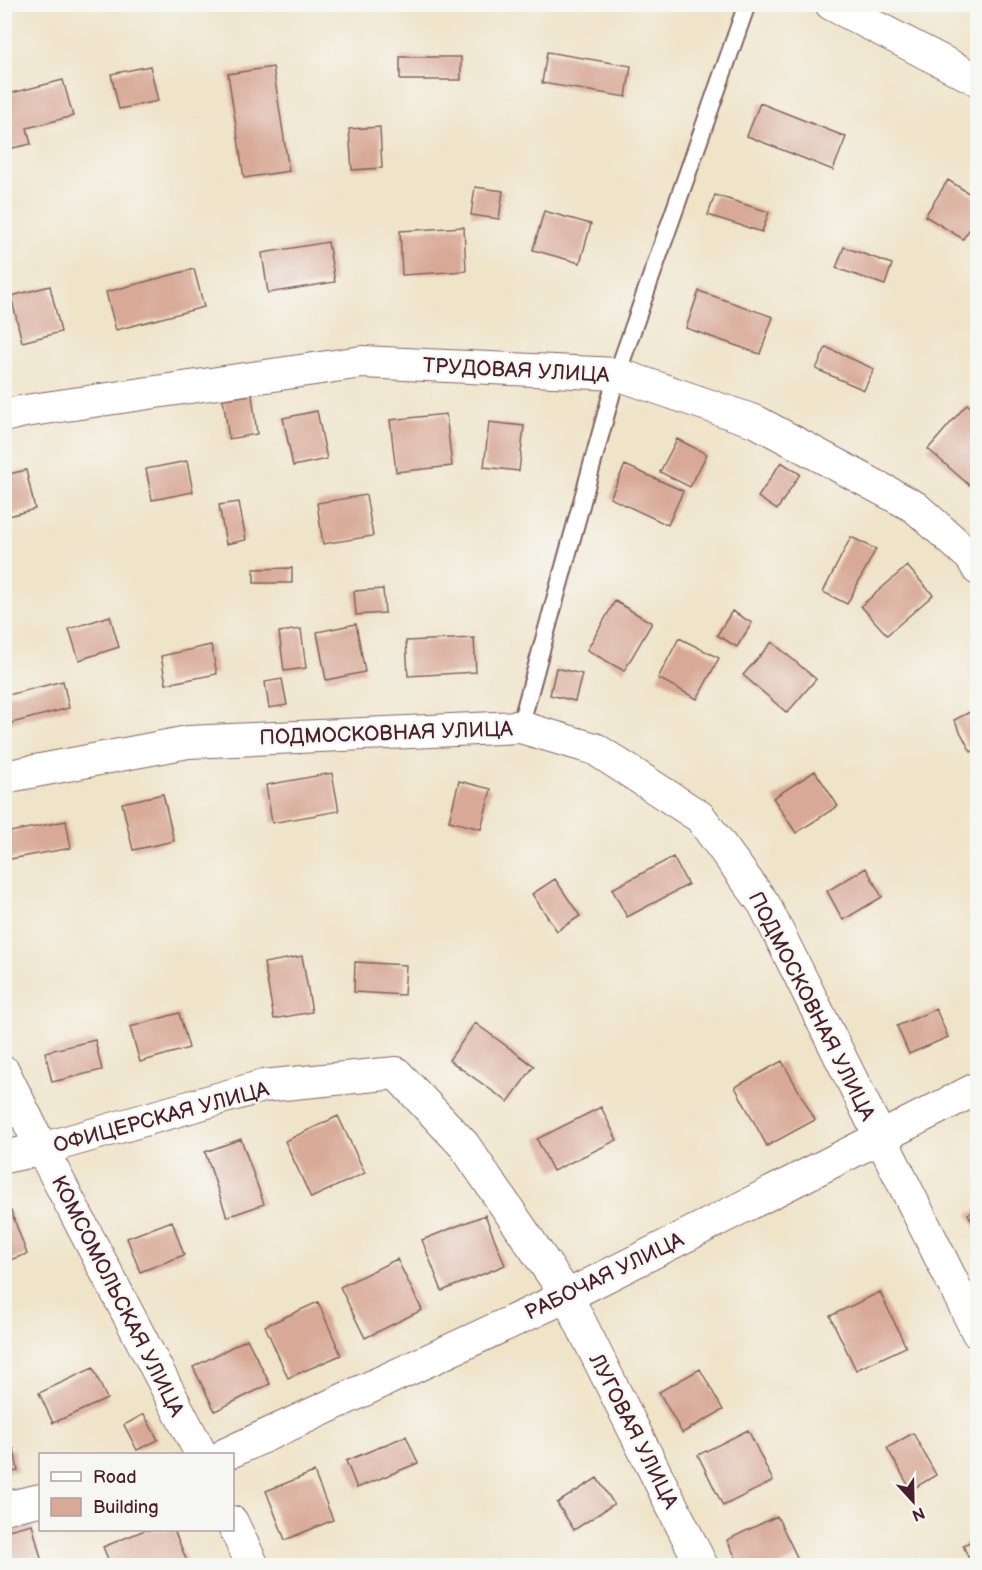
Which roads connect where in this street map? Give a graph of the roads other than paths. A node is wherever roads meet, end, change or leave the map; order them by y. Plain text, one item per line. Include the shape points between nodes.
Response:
1 (747, 4) edge
2 (831, 4) edge
3 (978, 80) edge
4 (616, 374) junction
5 (4, 416) edge
6 (978, 569) edge
7 (519, 727) junction
8 (4, 777) edge
9 (4, 1072) edge
10 (978, 1088) edge
11 (880, 1137) junction
12 (42, 1149) junction
13 (4, 1157) edge
14 (567, 1296) junction
15 (978, 1333) edge
16 (200, 1453) edge
17 (230, 1453) edge
18 (39, 1500) edge
19 (4, 1508) edge
20 (234, 1526) edge
21 (253, 1566) edge
22 (702, 1566) edge

1 - 4 lane
2 - 3 street
4 - 5 street, ТРУДОВАЯ УЛИЦА via 362,362
4 - 6 street, ТРУДОВАЯ УЛИЦА via 757,422 915,507 971,557
4 - 7 lane
7 - 8 street, ПОДМОСКОВНАЯ УЛИЦА via 188,742
7 - 11 street, ПОДМОСКОВНАЯ УЛИЦА via 595,749 700,817 764,904
9 - 12 street, КОМСОМОЛЬСКАЯ УЛИЦА
10 - 11 street, РАБОЧАЯ УЛИЦА
11 - 14 street, РАБОЧАЯ УЛИЦА
11 - 15 street, ПОДМОСКОВНАЯ УЛИЦА
12 - 13 street, ОФИЦЕРСКАЯ УЛИЦА
12 - 14 street, ОФИЦЕРСКАЯ УЛИЦА via 263,1086 396,1073 464,1145
12 - 16 street, КОМСОМОЛЬСКАЯ УЛИЦА
14 - 17 street, РАБОЧАЯ УЛИЦА
14 - 22 street, ЛУГОВАЯ УЛИЦА
18 - 19 street
20 - 21 street

